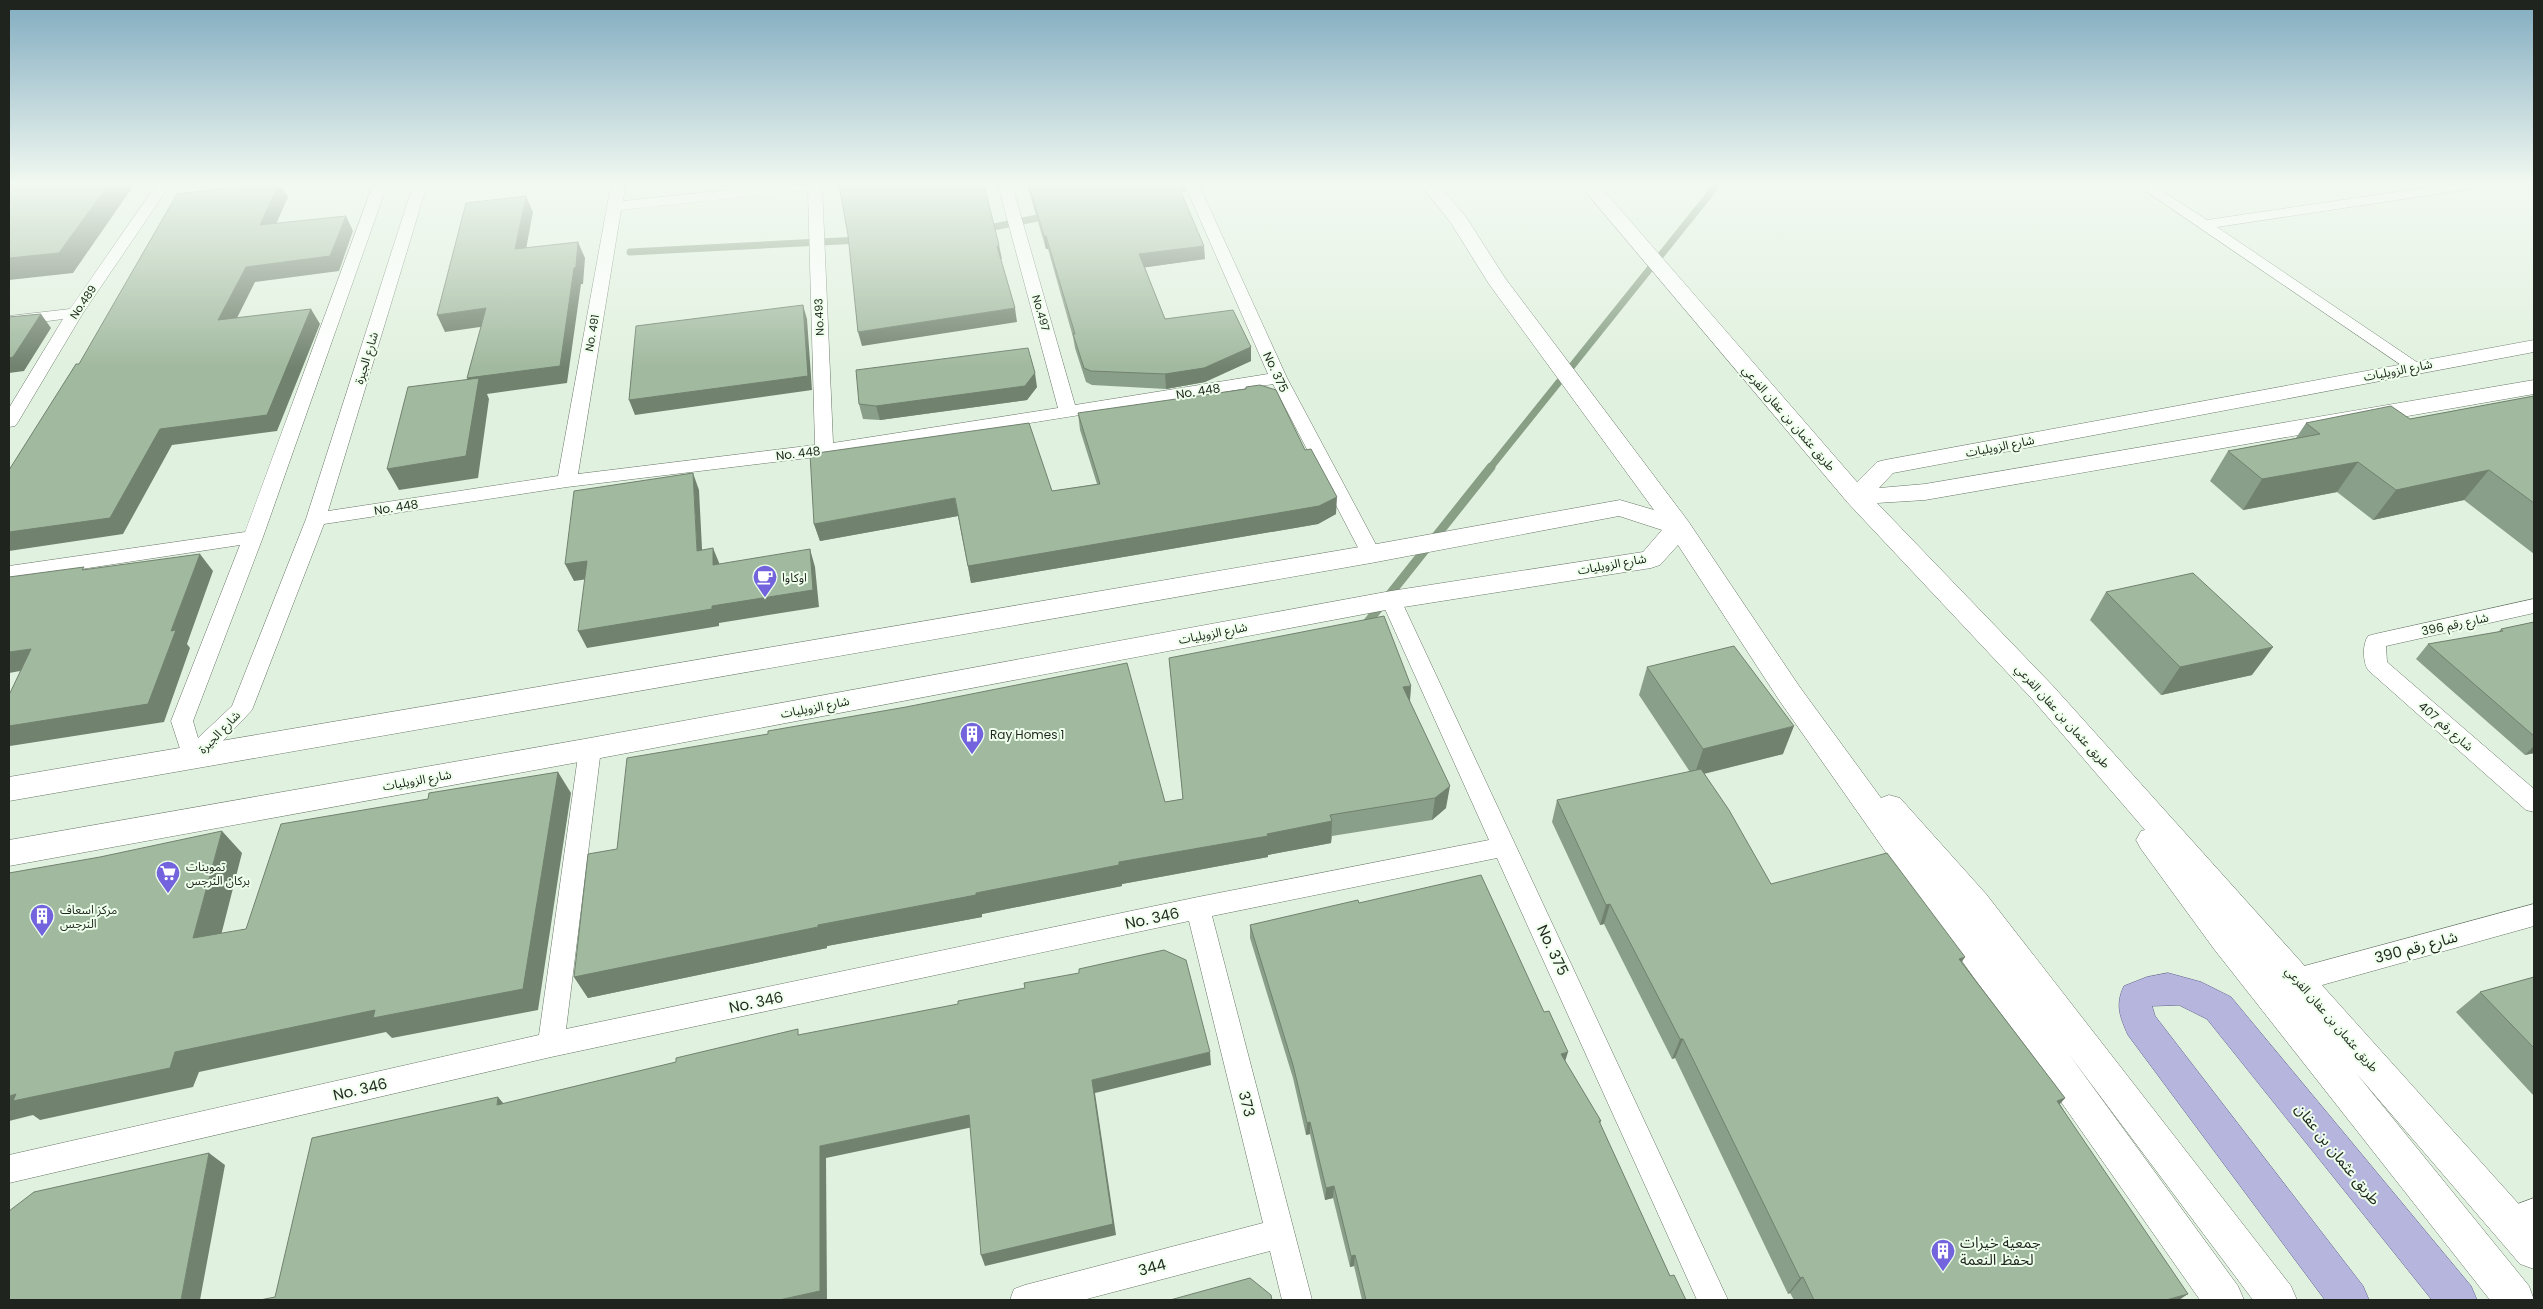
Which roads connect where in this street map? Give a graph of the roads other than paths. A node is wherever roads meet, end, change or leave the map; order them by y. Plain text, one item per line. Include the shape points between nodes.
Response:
1 (121, 246) edge
2 (358, 246) edge
3 (401, 246) edge
4 (607, 246) edge
5 (816, 246) edge
6 (1022, 246) edge
7 (1219, 246) edge
8 (1475, 246) edge
9 (1654, 246) edge
10 (2235, 246) edge
11 (75, 313) junction
12 (9, 320) edge
13 (2534, 346) edge
14 (2416, 367) junction
15 (1278, 378) junction
16 (2534, 387) edge
17 (1068, 412) junction
18 (9, 422) edge
19 (824, 450) junction
20 (566, 481) junction
21 (1857, 497) junction
22 (316, 519) junction
23 (1679, 527) junction
24 (253, 536) junction
25 (1371, 554) junction
26 (9, 572) edge
27 (1391, 600) junction
28 (2534, 606) edge
29 (2375, 641) joint
30 (1789, 693) junction
31 (2043, 693) junction
32 (590, 749) junction
33 (193, 758) junction
34 (9, 789) edge
35 (2534, 803) edge
36 (1506, 846) junction
37 (9, 853) edge
38 (1198, 908) junction
39 (2534, 915) edge
40 (2297, 980) junction
41 (551, 1045) junction
42 (9, 1169) edge
43 (2522, 1217) edge
44 (1279, 1234) junction
45 (2534, 1250) edge
46 (1025, 1300) edge
47 (1297, 1300) edge
48 (1713, 1300) edge
49 (2224, 1300) edge
50 (2278, 1300) edge
51 (2348, 1300) edge
52 (2457, 1300) edge
53 (2515, 1300) edge

1 - 11 street, No.489
2 - 24 street, شارع الجيرة
3 - 22 street, شارع الجيرة
4 - 20 street, No. 491
5 - 19 street, No.493
6 - 17 street, No.497
7 - 15 street, No. 375
8 - 23 street via 1496,280
9 - 21 street, طريق عثمان بن عفان الفرعي
10 - 14 street
11 - 12 street
11 - 18 street, No.489
13 - 14 street, شارع الزويليات
14 - 21 street, شارع الزويليات via 1885,468
15 - 17 street, No. 448
15 - 25 street, No. 375
16 - 21 street via 1925,492
17 - 19 street, No. 448
19 - 20 street, No. 448
20 - 22 street, No. 448
21 - 31 street, طريق عثمان بن عفان الفرعي
22 - 33 street, شارع الجيرة via 241,710
23 - 25 street via 1620,508
23 - 27 street, شارع الزويليات via 1651,559
23 - 30 street
24 - 26 street
24 - 33 street, شارع الجيرة via 182,721
25 - 33 street
27 - 32 street, شارع الزويليات
27 - 36 street, No. 375
28 - 29 street, شارع رقم 396
29 - 35 street, شارع رقم 407 via 2376,665
30 - 49 street
30 - 50 street via 1975,904
31 - 40 street, طريق عثمان بن عفان الفرعي
31 - 53 street via 2226,939
32 - 37 street, شارع الزويليات
32 - 41 street
33 - 34 street
36 - 38 street, No. 346
36 - 48 street, No. 375
38 - 41 street, No. 346
38 - 44 street, 373
39 - 40 street, شارع رقم 390
40 - 43 street, طريق عثمان بن عفان الفرعي
41 - 42 street, No. 346
43 - 45 street, طريق عثمان بن عفان الفرعي
44 - 46 street, 344
44 - 47 street, 373
51 - 52 main road, طريق عثمان بن عفان via 2140,1024 2135,1009 2136,997 2167,987 2180,989 2219,1008

